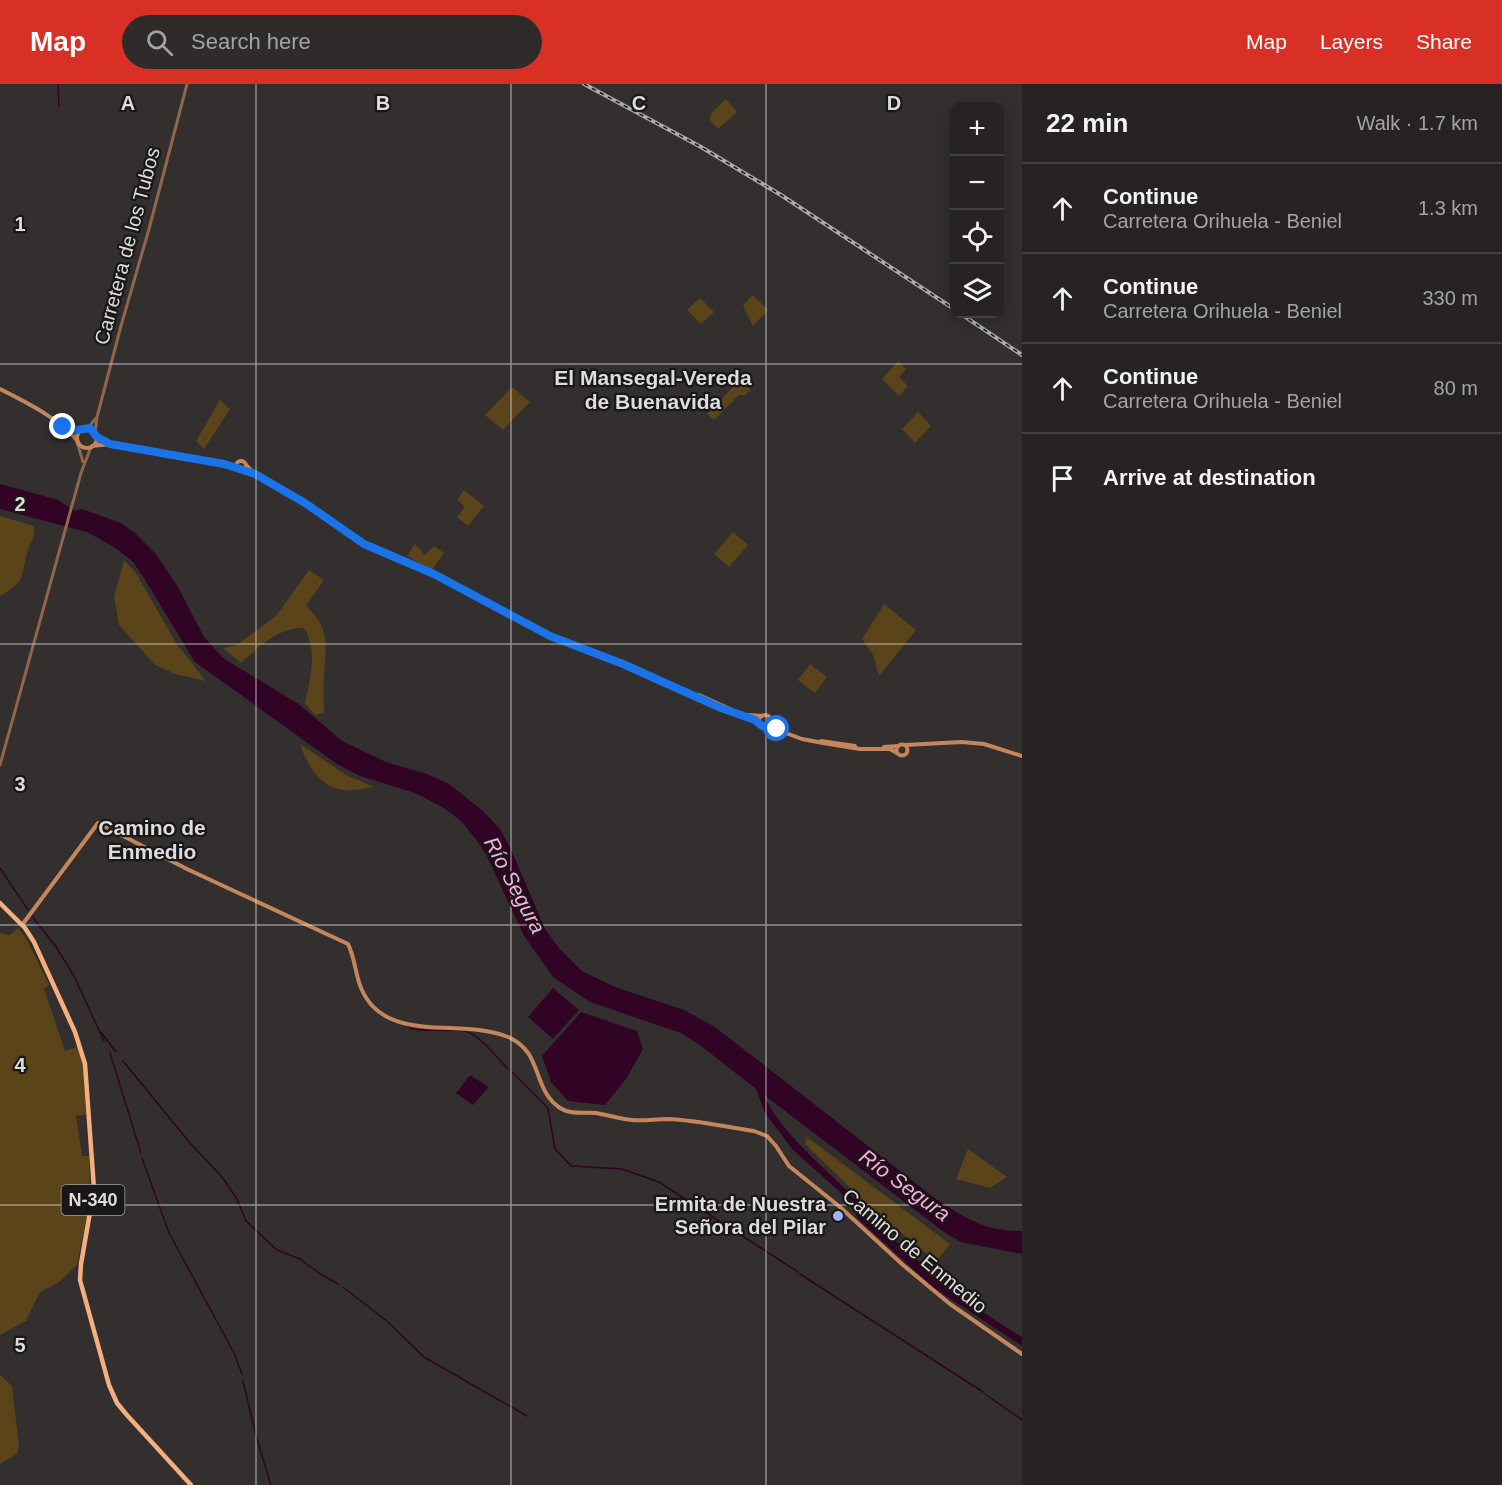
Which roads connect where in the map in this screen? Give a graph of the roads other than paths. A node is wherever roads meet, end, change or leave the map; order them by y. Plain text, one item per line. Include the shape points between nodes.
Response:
1 (187, 84) edge
2 (0, 389) edge
3 (97, 417) junction
4 (63, 427) junction
5 (88, 428) junction
6 (82, 429) junction
7 (96, 434) junction
8 (77, 441) junction
9 (110, 444) junction
10 (91, 446) junction
11 (237, 463) junction
12 (83, 464) junction
13 (224, 464) junction
14 (246, 465) junction
15 (237, 469) junction
16 (243, 470) junction
17 (255, 474) junction
18 (643, 672) junction
19 (762, 716) junction
20 (771, 720) junction
21 (759, 722) junction
22 (767, 726) junction
23 (905, 745) junction
24 (919, 745) junction
25 (898, 746) junction
26 (907, 752) junction
27 (897, 753) junction
28 (1022, 756) edge
29 (0, 765) edge
30 (0, 903) edge
31 (22, 925) junction
32 (1022, 1354) edge
33 (191, 1485) edge

1 - 3 street, Carretera de los Tubos
2 - 4 main road
3 - 5 street, Carretera de los Tubos
3 - 7 street, Carretera de los Tubos
4 - 6 main road
4 - 8 main road
5 - 6 main road
5 - 7 main road
6 - 8 main road
7 - 9 main road
7 - 10 main road
8 - 10 main road via 84,447
8 - 12 street
9 - 10 main road
9 - 13 main road
10 - 12 street
11 - 13 main road
11 - 14 main road via 242,461
11 - 15 main road
12 - 29 street
13 - 15 main road
14 - 16 main road
14 - 17 main road
15 - 16 main road
16 - 17 main road
17 - 18 main road via 364,544 434,574 550,636
18 - 19 main road via 747,715
18 - 21 main road
19 - 20 main road
19 - 21 main road
20 - 22 main road
20 - 25 main road via 788,731 817,740 854,746
21 - 22 main road
22 - 27 main road via 802,739
23 - 24 main road
23 - 25 main road
23 - 26 main road
24 - 26 main road
24 - 28 main road via 984,744
25 - 27 main road
26 - 27 main road
30 - 31 highway, N-340
31 - 32 main road, Camino de Enmedio via 98,823 348,944 361,988 380,1014 424,1028 483,1030 517,1041 527,1050 541,1083 560,1108 632,1120 669,1119 766,1136 789,1166 903,1265 950,1304
31 - 33 highway, N-340 via 53,983 86,1064 94,1183 80,1280 101,1359 117,1403

